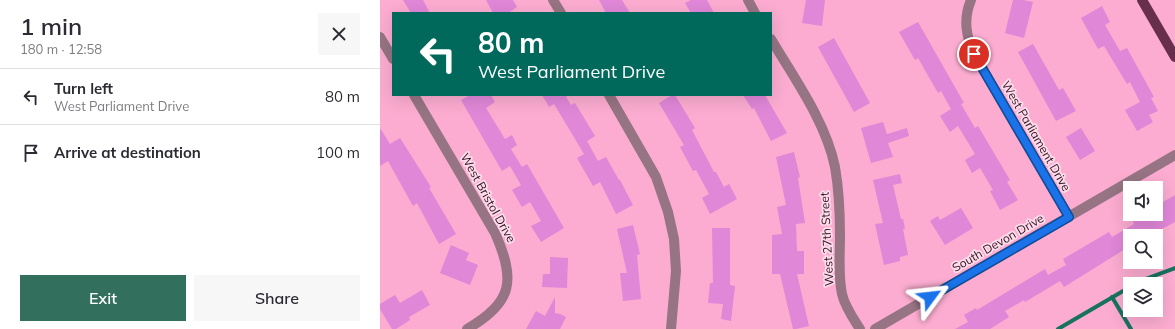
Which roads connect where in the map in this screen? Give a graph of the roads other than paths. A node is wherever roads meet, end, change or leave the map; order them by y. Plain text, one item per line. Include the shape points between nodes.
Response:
1 (553, 0) edge
2 (748, 0) edge
3 (971, 0) edge
4 (1142, 0) edge
5 (560, 12) edge
6 (754, 12) edge
7 (380, 37) edge
8 (772, 41) edge
9 (392, 57) edge
10 (1175, 57) edge
11 (415, 96) edge
12 (609, 96) edge
13 (1175, 155) edge
14 (1069, 217) junction
15 (467, 329) edge
16 (671, 329) edge
17 (860, 329) edge
18 (875, 329) edge

1 - 5 street
2 - 6 street
3 - 14 street, West Parliament Drive via 965,23 974,54
4 - 10 main road
7 - 9 street
8 - 17 street, West 27th Street via 816,116 831,151 840,200 843,295
11 - 15 street, West Bristol Drive via 495,233 504,253 508,282 506,292 491,312
12 - 16 street via 656,177 668,212 674,239 676,271
13 - 14 street, South Devon Drive
14 - 18 street, South Devon Drive

